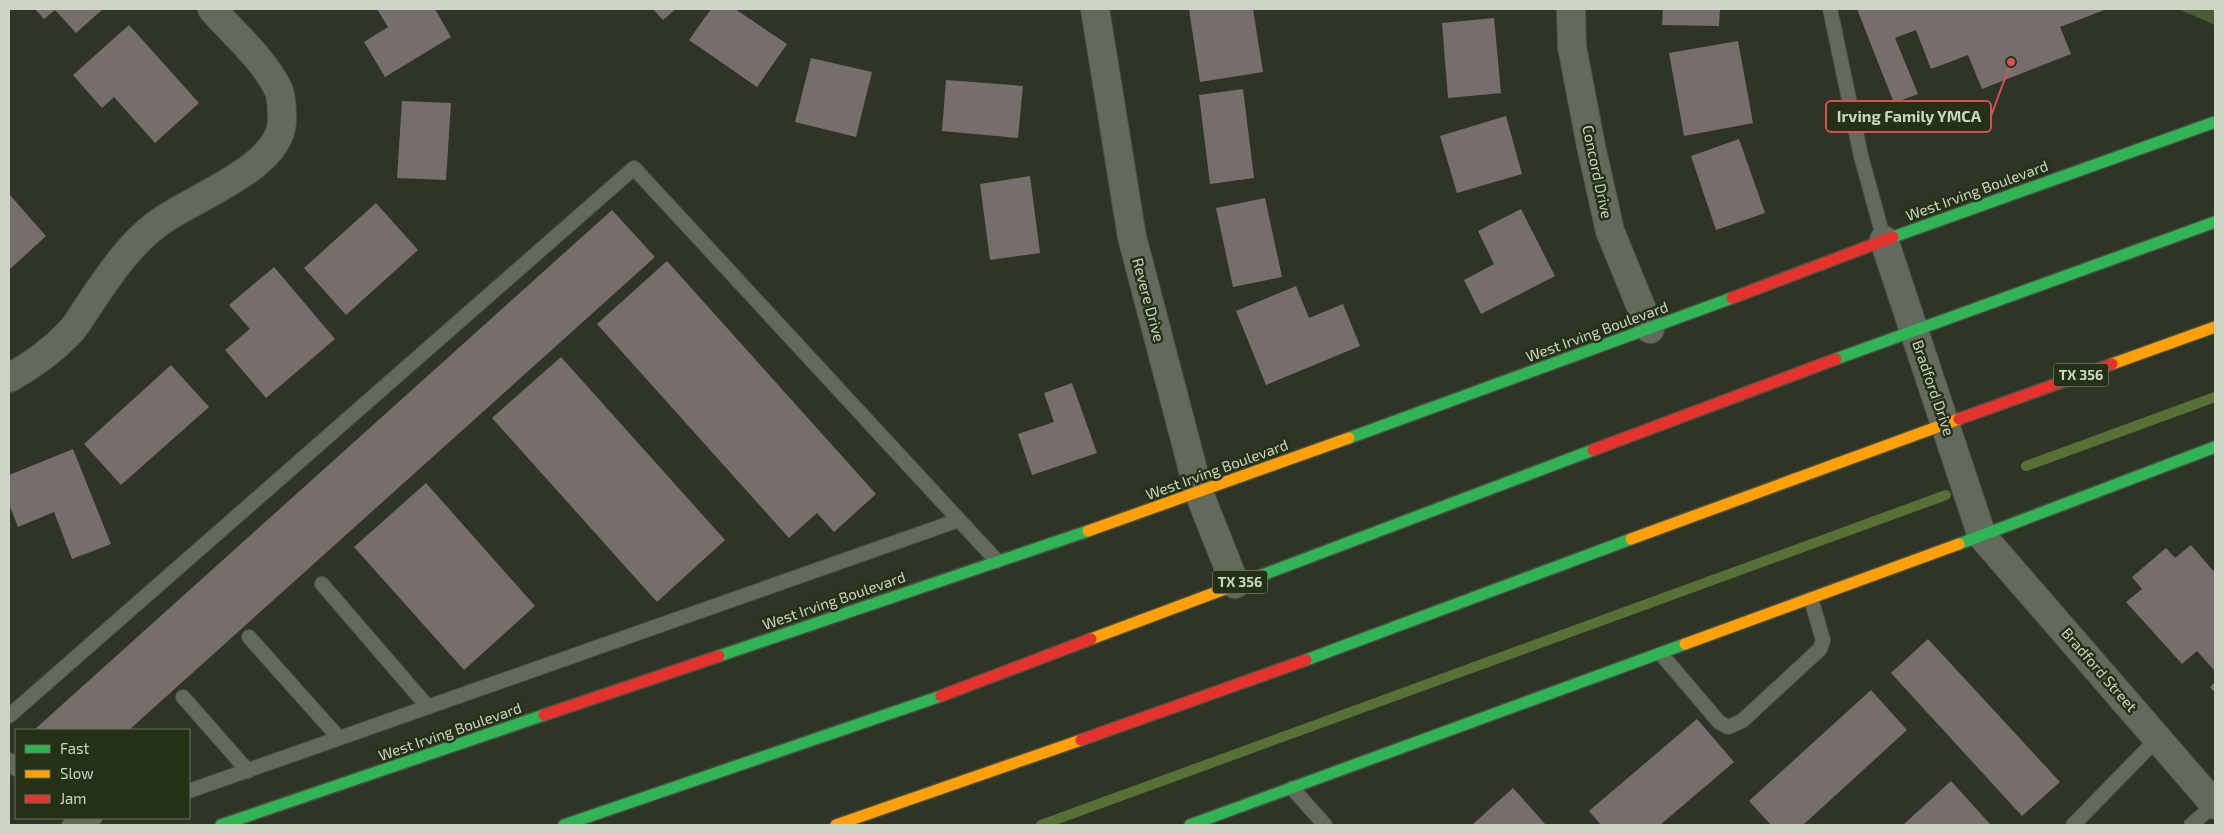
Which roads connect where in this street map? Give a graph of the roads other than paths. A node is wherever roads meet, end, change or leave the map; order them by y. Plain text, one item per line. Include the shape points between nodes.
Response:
1 (212, 9) edge
2 (1095, 9) edge
3 (1571, 9) edge
4 (1830, 9) edge
5 (2215, 122) edge
6 (2215, 222) edge
7 (1884, 240) junction
8 (2215, 327) edge
9 (1650, 329) junction
10 (1913, 330) junction
11 (9, 378) edge
12 (1946, 424) junction
13 (2215, 446) edge
14 (1199, 493) junction
15 (959, 520) junction
16 (1982, 536) junction
17 (997, 562) junction
18 (322, 584) dead end
19 (1234, 584) junction
20 (1811, 599) junction
21 (249, 637) dead end
22 (1661, 654) junction
23 (183, 697) dead end
24 (428, 707) junction
25 (9, 716) edge
26 (339, 738) junction
27 (2158, 738) junction
28 (248, 771) junction
29 (1292, 788) junction
30 (190, 791) edge
31 (2215, 804) edge
32 (92, 819) edge
33 (68, 825) edge
34 (221, 825) edge
35 (564, 825) edge
36 (836, 825) edge
37 (1190, 825) edge
38 (1326, 825) edge
39 (2073, 825) edge
40 (2191, 825) edge

1 - 11 street via 264,67 280,93 282,124 269,154 238,178 182,207 156,225 110,273 70,332 37,363
2 - 14 street, Revere Drive via 1132,237
3 - 9 street, Concord Drive via 1572,47 1610,231
4 - 7 lane via 1861,156
5 - 7 street, West Irving Boulevard
6 - 10 street, TX 356
7 - 9 street, West Irving Boulevard
7 - 10 street, Bradford Drive
8 - 12 street, TX 356
9 - 14 street, West Irving Boulevard
10 - 12 street, Bradford Drive
10 - 19 street, TX 356
12 - 16 street, Bradford Drive
12 - 36 street, TX 356 via 1714,507 1264,676
13 - 16 street
14 - 17 street, West Irving Boulevard
14 - 19 street, Revere Drive
15 - 17 lane
15 - 24 lane
15 - 25 lane via 634,168
16 - 20 street
16 - 27 street, Bradford Street
17 - 34 street, West Irving Boulevard
18 - 24 lane
19 - 35 street, TX 356 via 898,712
20 - 22 street
20 - 22 lane via 1823,640 1820,649 1742,721 1728,727 1719,722
21 - 26 lane
22 - 29 street
23 - 28 lane
24 - 26 lane
26 - 28 lane
27 - 31 street, Bradford Street
27 - 39 lane
28 - 30 lane
29 - 37 street
29 - 38 lane
31 - 40 lane
32 - 33 lane

